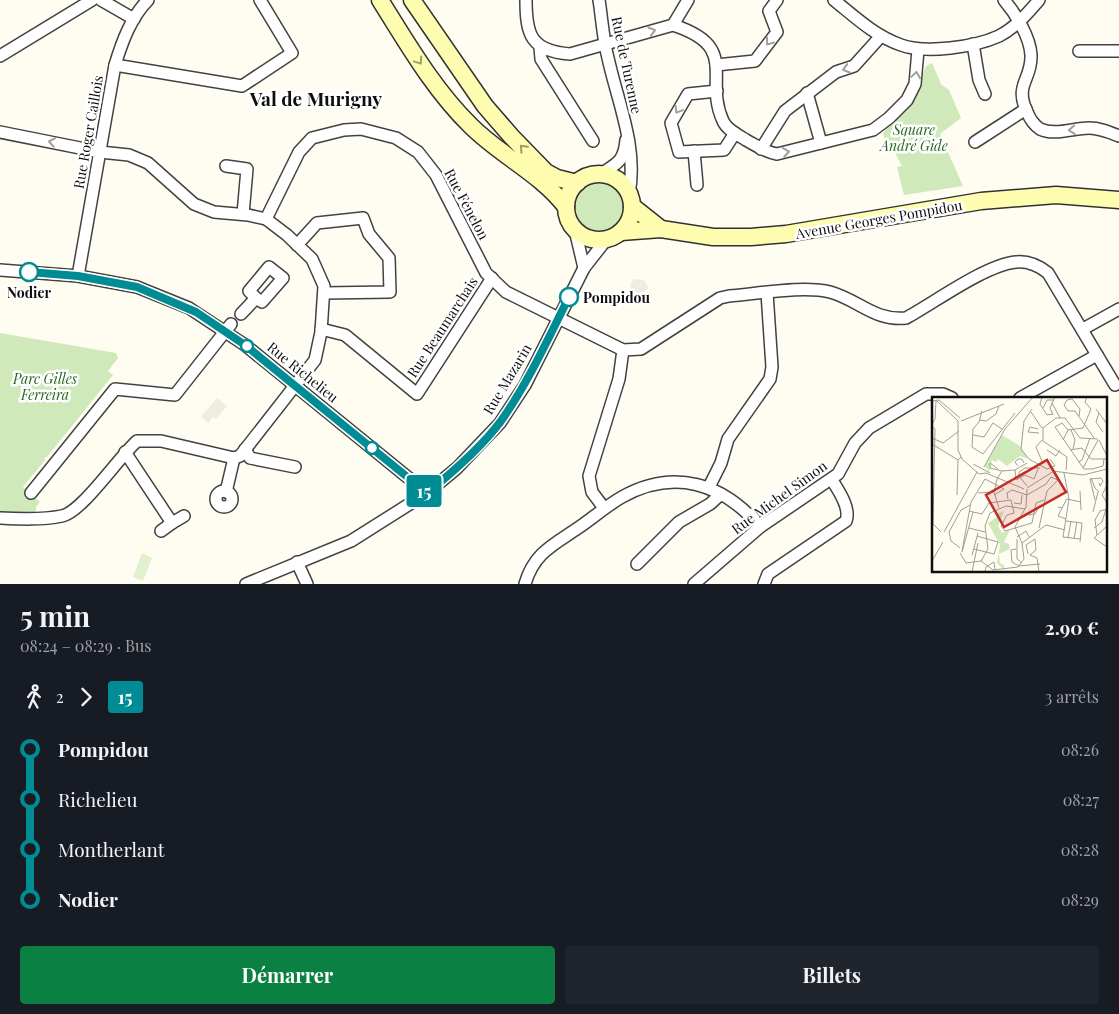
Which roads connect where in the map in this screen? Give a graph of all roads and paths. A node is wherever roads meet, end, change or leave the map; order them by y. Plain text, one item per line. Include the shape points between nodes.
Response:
1 (92, 0) edge
2 (102, 0) edge
3 (148, 0) edge
4 (260, 0) edge
5 (380, 0) edge
6 (412, 0) edge
7 (526, 0) edge
8 (599, 0) edge
9 (688, 0) edge
10 (777, 0) edge
11 (834, 0) edge
12 (1004, 0) edge
13 (1039, 0) edge
14 (134, 19) junction
15 (1018, 22) junction
16 (673, 25) junction
17 (881, 36) junction
18 (973, 44) junction
19 (606, 45) junction
20 (540, 47) junction
21 (918, 50) junction
22 (1079, 51) dead end
23 (1119, 51) edge
24 (0, 56) edge
25 (115, 65) junction
26 (716, 65) junction
27 (717, 91) junction
28 (808, 93) junction
29 (985, 94) dead end
30 (1026, 109) junction
31 (0, 132) edge
32 (735, 134) junction
33 (627, 136) junction
34 (1119, 136) edge
35 (593, 141) dead end
36 (975, 142) dead end
37 (821, 144) junction
38 (761, 149) junction
39 (694, 151) junction
40 (100, 152) junction
41 (226, 166) dead end
42 (601, 174) junction
43 (577, 182) junction
44 (697, 185) dead end
45 (1097, 198) junction
46 (630, 200) junction
47 (1119, 200) edge
48 (1119, 205) edge
49 (566, 207) junction
50 (243, 214) junction
51 (266, 219) junction
52 (661, 229) junction
53 (575, 230) junction
54 (621, 232) junction
55 (606, 240) junction
56 (297, 245) junction
57 (584, 268) junction
58 (0, 270) edge
59 (78, 276) junction
60 (492, 278) junction
61 (324, 293) junction
62 (767, 293) junction
63 (256, 298) dead end
64 (1119, 308) edge
65 (558, 318) junction
66 (234, 322) junction
67 (320, 329) junction
68 (1083, 329) junction
69 (623, 350) junction
70 (1097, 355) junction
71 (294, 384) junction
72 (1115, 386) dead end
73 (950, 397) edge
74 (1022, 397) edge
75 (245, 448) junction
76 (125, 452) junction
77 (234, 458) junction
78 (295, 467) dead end
79 (832, 480) junction
80 (709, 487) junction
81 (226, 492) dead end
82 (427, 493) junction
83 (30, 494) dead end
84 (721, 494) junction
85 (604, 508) junction
86 (184, 516) dead end
87 (0, 518) edge
88 (172, 523) junction
89 (760, 527) junction
90 (161, 531) dead end
91 (297, 562) junction
92 (637, 564) dead end
93 (246, 584) edge
94 (307, 584) edge
95 (525, 584) edge
96 (694, 584) edge
97 (764, 584) edge

1 - 24 street
2 - 14 street
3 - 14 street, Rue Roger Caillois
4 - 25 street via 292,53 242,86
5 -> 49 main road via 431,78 470,126 544,183
43 -> 6 main road via 546,172 511,136 485,106
7 - 20 street via 530,36
8 - 19 street, Rue de Turenne
9 - 16 street
10 -> 26 street via 769,11 777,32 755,61
11 - 17 street
12 - 15 street
13 - 15 street
14 - 25 street, Rue Roger Caillois
15 - 18 street via 1000,36
15 - 30 street via 1031,56 1021,91
19 -> 16 street
16 - 26 street via 702,39 709,46
17 - 21 street
17 -> 28 street via 854,66 836,72
18 - 21 street
18 - 29 street via 979,80
19 - 20 street via 570,54
19 - 33 street, Rue de Turenne
20 - 35 street via 541,59
37 -> 21 street via 873,130 889,118 906,100 915,84
22 - 23 street
25 - 40 street, Rue Roger Caillois
26 - 27 street
27 - 32 street via 723,122
27 -> 39 street via 688,94 671,123 679,152
28 - 37 street
28 - 38 street via 785,111
34 -> 30 street via 1089,128 1050,132 1039,128
30 - 36 street
40 -> 31 street
32 - 38 street
32 - 39 street via 724,150
33 - 42 street, Rue de Turenne via 621,160
33 - 46 street, Rue de Turenne via 632,150
38 -> 37 street via 777,154
39 - 44 street
40 - 50 street via 129,155 148,163 194,204 214,212
40 - 59 street, Rue Roger Caillois
41 - 50 street via 247,169
42 - 43 main road
42 - 46 main road via 618,180
43 - 49 main road via 567,198
45 - 47 main road, Avenue Georges Pompidou
45 - 48 main road, Avenue Georges Pompidou
45 - 52 main road, Avenue Georges Pompidou via 1056,195 981,201 751,237 713,237
46 - 52 main road, Avenue Georges Pompidou
46 - 54 main road via 627,225
49 - 53 main road
50 - 51 street
51 - 56 street
51 - 60 street, Rue Fénelon via 299,152 312,138 344,130 368,130 396,138 418,152 436,175 486,273
52 - 54 main road, Avenue Georges Pompidou
53 - 55 main road via 589,238
53 - 57 street
54 - 55 main road
55 - 57 street, Rue Mazarin
56 - 61 street via 312,259
56 - 61 street via 317,223 364,218 368,234 389,258 390,292
57 - 65 street, Rue Mazarin
58 - 59 street, Rue Richelieu
59 - 66 street, Rue Richelieu via 144,290
60 - 65 street, Rue Fénelon via 506,292
60 - 67 street, Rue Beaumarchais via 417,394 344,335
61 - 67 street
62 - 68 street via 816,289 832,292 892,320 906,318 998,268 1014,262 1030,263 1048,273
62 - 69 street via 720,298 641,349
62 - 80 street via 770,379 728,439
63 - 66 street
64 - 68 street
65 - 69 street, Rue Fénelon
65 - 82 street, Rue Mazarin via 525,385 500,423 457,468
66 - 71 street, Rue Richelieu
66 - 83 street via 175,395 115,389
67 - 71 street via 315,360
68 - 70 street
69 - 85 street via 619,379 589,476 592,492
70 - 72 street
70 - 74 street
71 - 75 street
71 - 82 street, Rue Richelieu
73 - 79 street, Rue Michel Simon via 926,394 868,428
75 - 77 street via 240,456
75 - 78 street via 250,458
76 - 77 street via 137,441 161,441
76 - 87 street via 76,510 63,516
76 - 88 street
77 - 81 street
79 - 89 street, Rue Michel Simon
79 - 97 street via 846,507 846,521 768,574
80 - 84 street
80 - 85 street via 673,481 622,496
82 - 91 street, Rue Mazarin via 351,541
84 - 89 street via 748,513
84 - 92 street via 679,522
85 - 95 street via 541,554 529,570
86 - 88 street
88 - 90 street
89 - 96 street, Rue Michel Simon
91 - 93 street, Rue Mazarin
91 - 94 street

